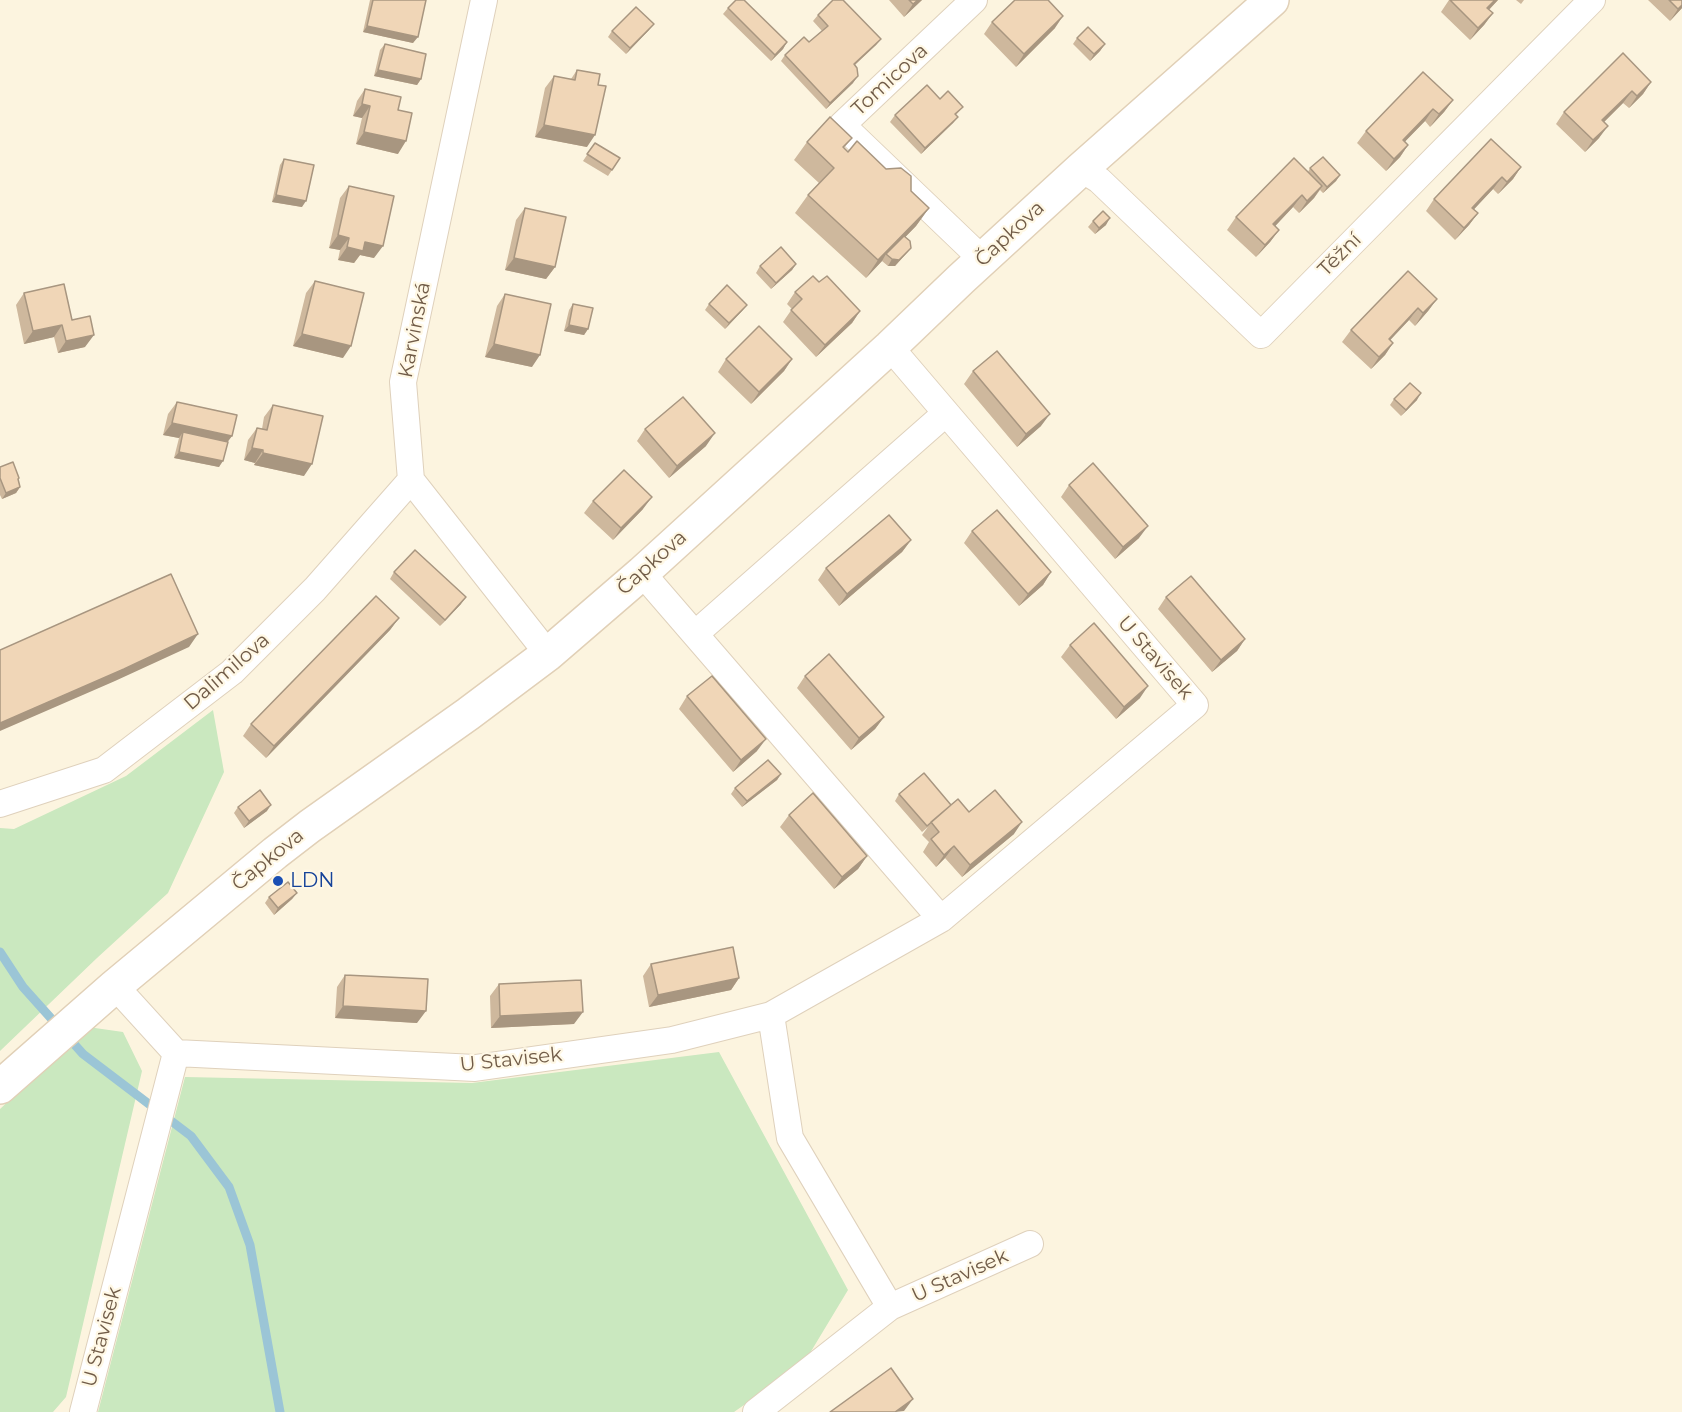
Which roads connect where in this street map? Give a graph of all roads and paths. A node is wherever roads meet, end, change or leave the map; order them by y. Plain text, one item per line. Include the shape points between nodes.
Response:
1 (484, 0) edge
2 (974, 0) edge
3 (1272, 0) edge
4 (1592, 0) edge
5 (1081, 169) junction
6 (982, 260) junction
7 (890, 347) junction
8 (946, 413) junction
9 (411, 480) junction
10 (642, 573) junction
11 (695, 633) junction
12 (548, 654) junction
13 (0, 804) edge
14 (941, 919) junction
15 (115, 986) junction
16 (771, 1015) junction
17 (176, 1053) junction
18 (0, 1087) edge
19 (1030, 1244) dead end
20 (890, 1307) junction
21 (83, 1412) edge
22 (756, 1412) edge

1 - 9 street, Karvinská via 403,382
2 - 6 street, Tomicova via 842,125
3 - 5 street, Čapkova
4 - 5 street, Těžní via 1261,335 1099,180
5 - 6 street, Čapkova
6 - 7 street, Čapkova
7 - 8 street, U Stavisek
7 - 10 street, Čapkova
8 - 11 street
8 - 14 street, U Stavisek via 1196,705
9 - 12 street
9 - 13 street, Dalimilova via 315,589 232,672 104,770
10 - 11 street
10 - 12 street, Čapkova
11 - 14 street
12 - 15 street, Čapkova via 310,826
14 - 16 street, U Stavisek
15 - 17 street
15 - 18 street, Čapkova
16 - 17 street, U Stavisek via 672,1040 475,1068
16 - 20 street, U Stavisek via 790,1138
17 - 21 street, U Stavisek
19 - 20 street, U Stavisek
20 - 22 street, U Stavisek

